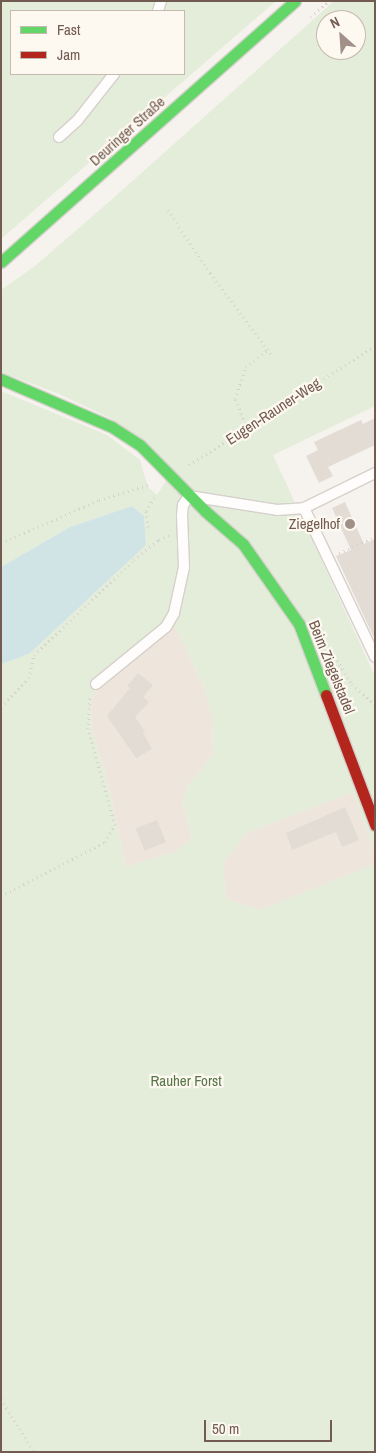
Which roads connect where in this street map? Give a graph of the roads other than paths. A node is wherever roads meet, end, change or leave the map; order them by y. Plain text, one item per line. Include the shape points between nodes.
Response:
1 (295, 1) edge
2 (113, 75) edge
3 (58, 137) dead end
4 (1, 262) edge
5 (1, 379) edge
6 (375, 474) edge
7 (189, 496) junction
8 (304, 508) junction
9 (375, 657) edge
10 (96, 684) road end
11 (375, 825) edge

1 - 4 street, Deuringer Straße
2 - 3 lane via 77,121
5 - 7 street, Beim Ziegelstadel via 112,427 140,445
6 - 8 lane
7 - 8 lane via 277,510
7 - 10 lane via 183,505 184,567 174,613 166,627
7 - 11 street, Beim Ziegelstadel via 243,544 299,624
8 - 9 lane

